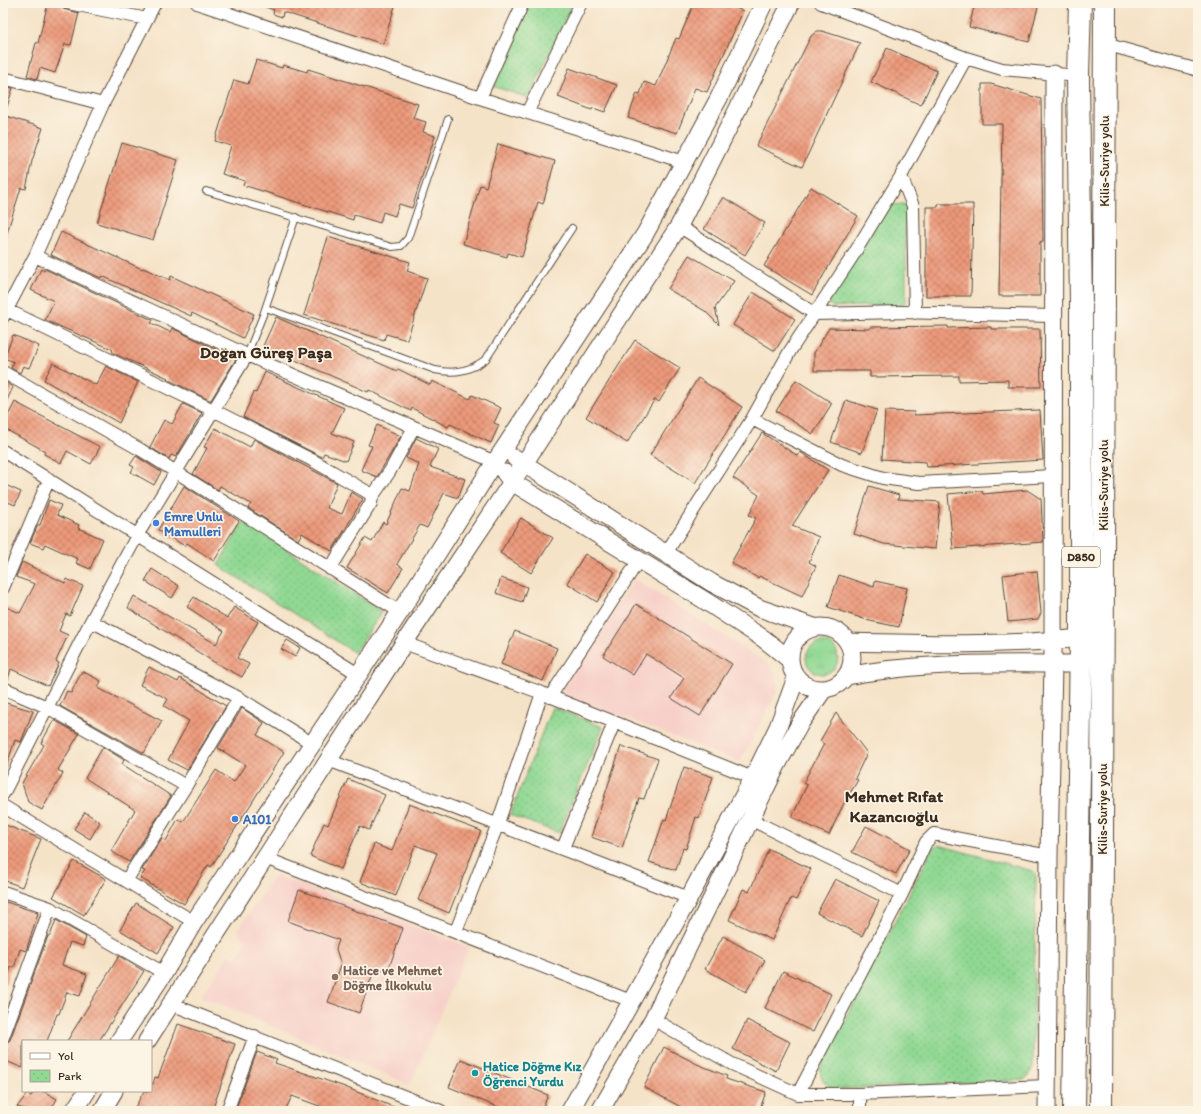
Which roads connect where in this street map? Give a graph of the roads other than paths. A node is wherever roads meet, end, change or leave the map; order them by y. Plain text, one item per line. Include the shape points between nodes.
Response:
1 (68, 3) edge
2 (155, 3) edge
3 (197, 3) edge
4 (523, 3) edge
5 (581, 3) edge
6 (764, 3) edge
7 (791, 3) edge
8 (821, 3) edge
9 (1080, 3) edge
10 (1105, 3) edge
11 (147, 19) junction
12 (1105, 44) junction
13 (966, 58) junction
14 (1198, 70) edge
15 (1054, 74) junction
16 (1078, 76) junction
17 (3, 78) edge
18 (480, 98) junction
19 (103, 104) junction
20 (528, 111) junction
21 (448, 119) dead end
22 (684, 162) junction
23 (901, 176) junction
24 (206, 191) dead end
25 (296, 217) junction
26 (679, 226) junction
27 (572, 228) dead end
28 (36, 256) junction
29 (266, 308) junction
30 (4, 311) edge
31 (916, 313) junction
32 (814, 314) junction
33 (1053, 316) junction
34 (247, 355) junction
35 (3, 372) edge
36 (213, 410) junction
37 (752, 418) junction
38 (414, 427) junction
39 (3, 451) edge
40 (500, 456) junction
41 (523, 464) junction
42 (175, 471) junction
43 (1052, 476) junction
44 (49, 479) junction
45 (512, 482) junction
46 (372, 497) junction
47 (138, 534) junction
48 (666, 554) junction
49 (639, 560) junction
50 (330, 569) junction
51 (3, 588) edge
52 (400, 612) junction
53 (91, 621) junction
54 (814, 627) junction
55 (1081, 638) junction
56 (1052, 641) junction
57 (848, 642) junction
58 (404, 643) junction
59 (789, 659) junction
60 (1053, 664) junction
61 (1080, 664) junction
62 (358, 674) junction
63 (847, 676) junction
64 (796, 678) junction
65 (3, 688) edge
66 (824, 690) junction
67 (546, 695) junction
68 (239, 698) junction
69 (48, 707) junction
70 (614, 723) junction
71 (313, 744) junction
72 (328, 760) junction
73 (753, 778) junction
74 (186, 786) junction
75 (3, 794) edge
76 (3, 806) edge
77 (750, 819) junction
78 (497, 826) junction
79 (563, 848) junction
80 (1049, 856) junction
81 (265, 858) junction
82 (126, 881) junction
83 (3, 892) edge
84 (902, 894) junction
85 (689, 898) junction
86 (50, 908) junction
87 (194, 922) junction
88 (456, 932) junction
89 (164, 973) junction
90 (631, 1001) junction
91 (171, 1004) junction
92 (654, 1019) junction
93 (255, 1036) junction
94 (3, 1037) edge
95 (121, 1040) edge
96 (148, 1040) edge
97 (1047, 1086) junction
98 (86, 1092) edge
99 (113, 1092) edge
100 (798, 1094) junction
101 (860, 1094) junction
102 (74, 1111) edge
103 (102, 1111) edge
104 (227, 1111) edge
105 (441, 1111) edge
106 (570, 1111) edge
107 (600, 1111) edge
108 (860, 1111) edge
109 (1047, 1111) edge
110 (1074, 1111) edge
111 (1101, 1111) edge

1 - 11 street
2 - 11 street
3 - 18 street
4 - 18 street
5 - 20 street
6 - 22 street via 719,98
7 - 26 street
8 - 13 street
9 - 16 highway, D850
10 - 12 highway, Kilis-Suriye yolu / D850
11 - 19 street
12 - 14 street
12 - 111 highway, Kilis-Suriye yolu / D850
13 - 15 street via 1002,68
13 - 23 street
15 - 16 street
15 - 33 street
16 - 55 highway, D850
17 - 19 street
18 - 20 street
19 - 28 street
20 - 22 street
21 - 25 lane via 408,238 401,246 392,247
22 - 40 street via 645,234
23 - 31 street via 913,206
23 - 32 street
24 - 25 lane
25 - 29 lane
26 - 32 street
26 - 41 street
27 - 29 lane via 486,359 465,371 435,370
28 - 30 street
28 - 34 street
29 - 34 lane
30 - 36 street
31 - 32 street
31 - 33 street
32 - 37 street
33 - 43 street
34 - 36 street
34 - 38 street
35 - 42 street
36 - 42 street
36 - 46 street via 312,460
37 - 43 street via 842,465 883,478 919,482
37 - 48 street
38 - 40 street
38 - 46 street via 390,471
39 - 44 street
40 - 41 street
40 - 45 street
40 - 52 street
41 - 45 street
41 - 48 street
42 - 47 street
42 - 50 street
43 - 56 street
44 - 47 street
44 - 51 street
45 - 49 street
45 - 58 street
46 - 50 street via 371,503
47 - 53 street
47 - 62 street
48 - 54 street via 759,608
49 - 59 street via 764,639
49 - 67 street
50 - 52 street
52 - 62 street
53 - 68 street
53 - 69 street
54 - 57 street via 834,629
54 - 59 street via 804,631 796,639
55 - 56 street
55 - 61 highway, D850
56 - 57 street via 941,645
56 - 60 street
57 - 63 street via 852,660
58 - 67 street
58 - 72 street
59 - 64 street
60 - 61 street
60 - 63 street via 954,664 878,670
60 - 80 street
61 - 110 highway, D850
62 - 71 street
63 - 66 street via 841,683
64 - 66 street via 809,687
64 - 73 street via 778,727
65 - 69 street
66 - 77 street via 801,722
67 - 70 street
67 - 78 street
68 - 71 street
68 - 74 street
69 - 74 street
69 - 75 street
70 - 73 street
70 - 79 street
71 - 87 street
72 - 78 street
72 - 81 street
73 - 85 street
74 - 82 street
76 - 82 street
77 - 84 street
77 - 92 street
78 - 79 street
78 - 88 street
79 - 85 street
80 - 84 street via 934,834 926,842
80 - 97 street
81 - 88 street
81 - 91 street
82 - 87 street
83 - 86 street
84 - 100 street
85 - 90 street
86 - 89 street
86 - 94 street
87 - 89 street
88 - 90 street
89 - 95 street
90 - 106 street
91 - 93 street
91 - 96 street
92 - 100 street via 732,1064
92 - 107 street
93 - 104 street
93 - 105 street
97 - 101 street
97 - 109 street
98 - 102 street
99 - 103 street
100 - 101 street
101 - 108 street

